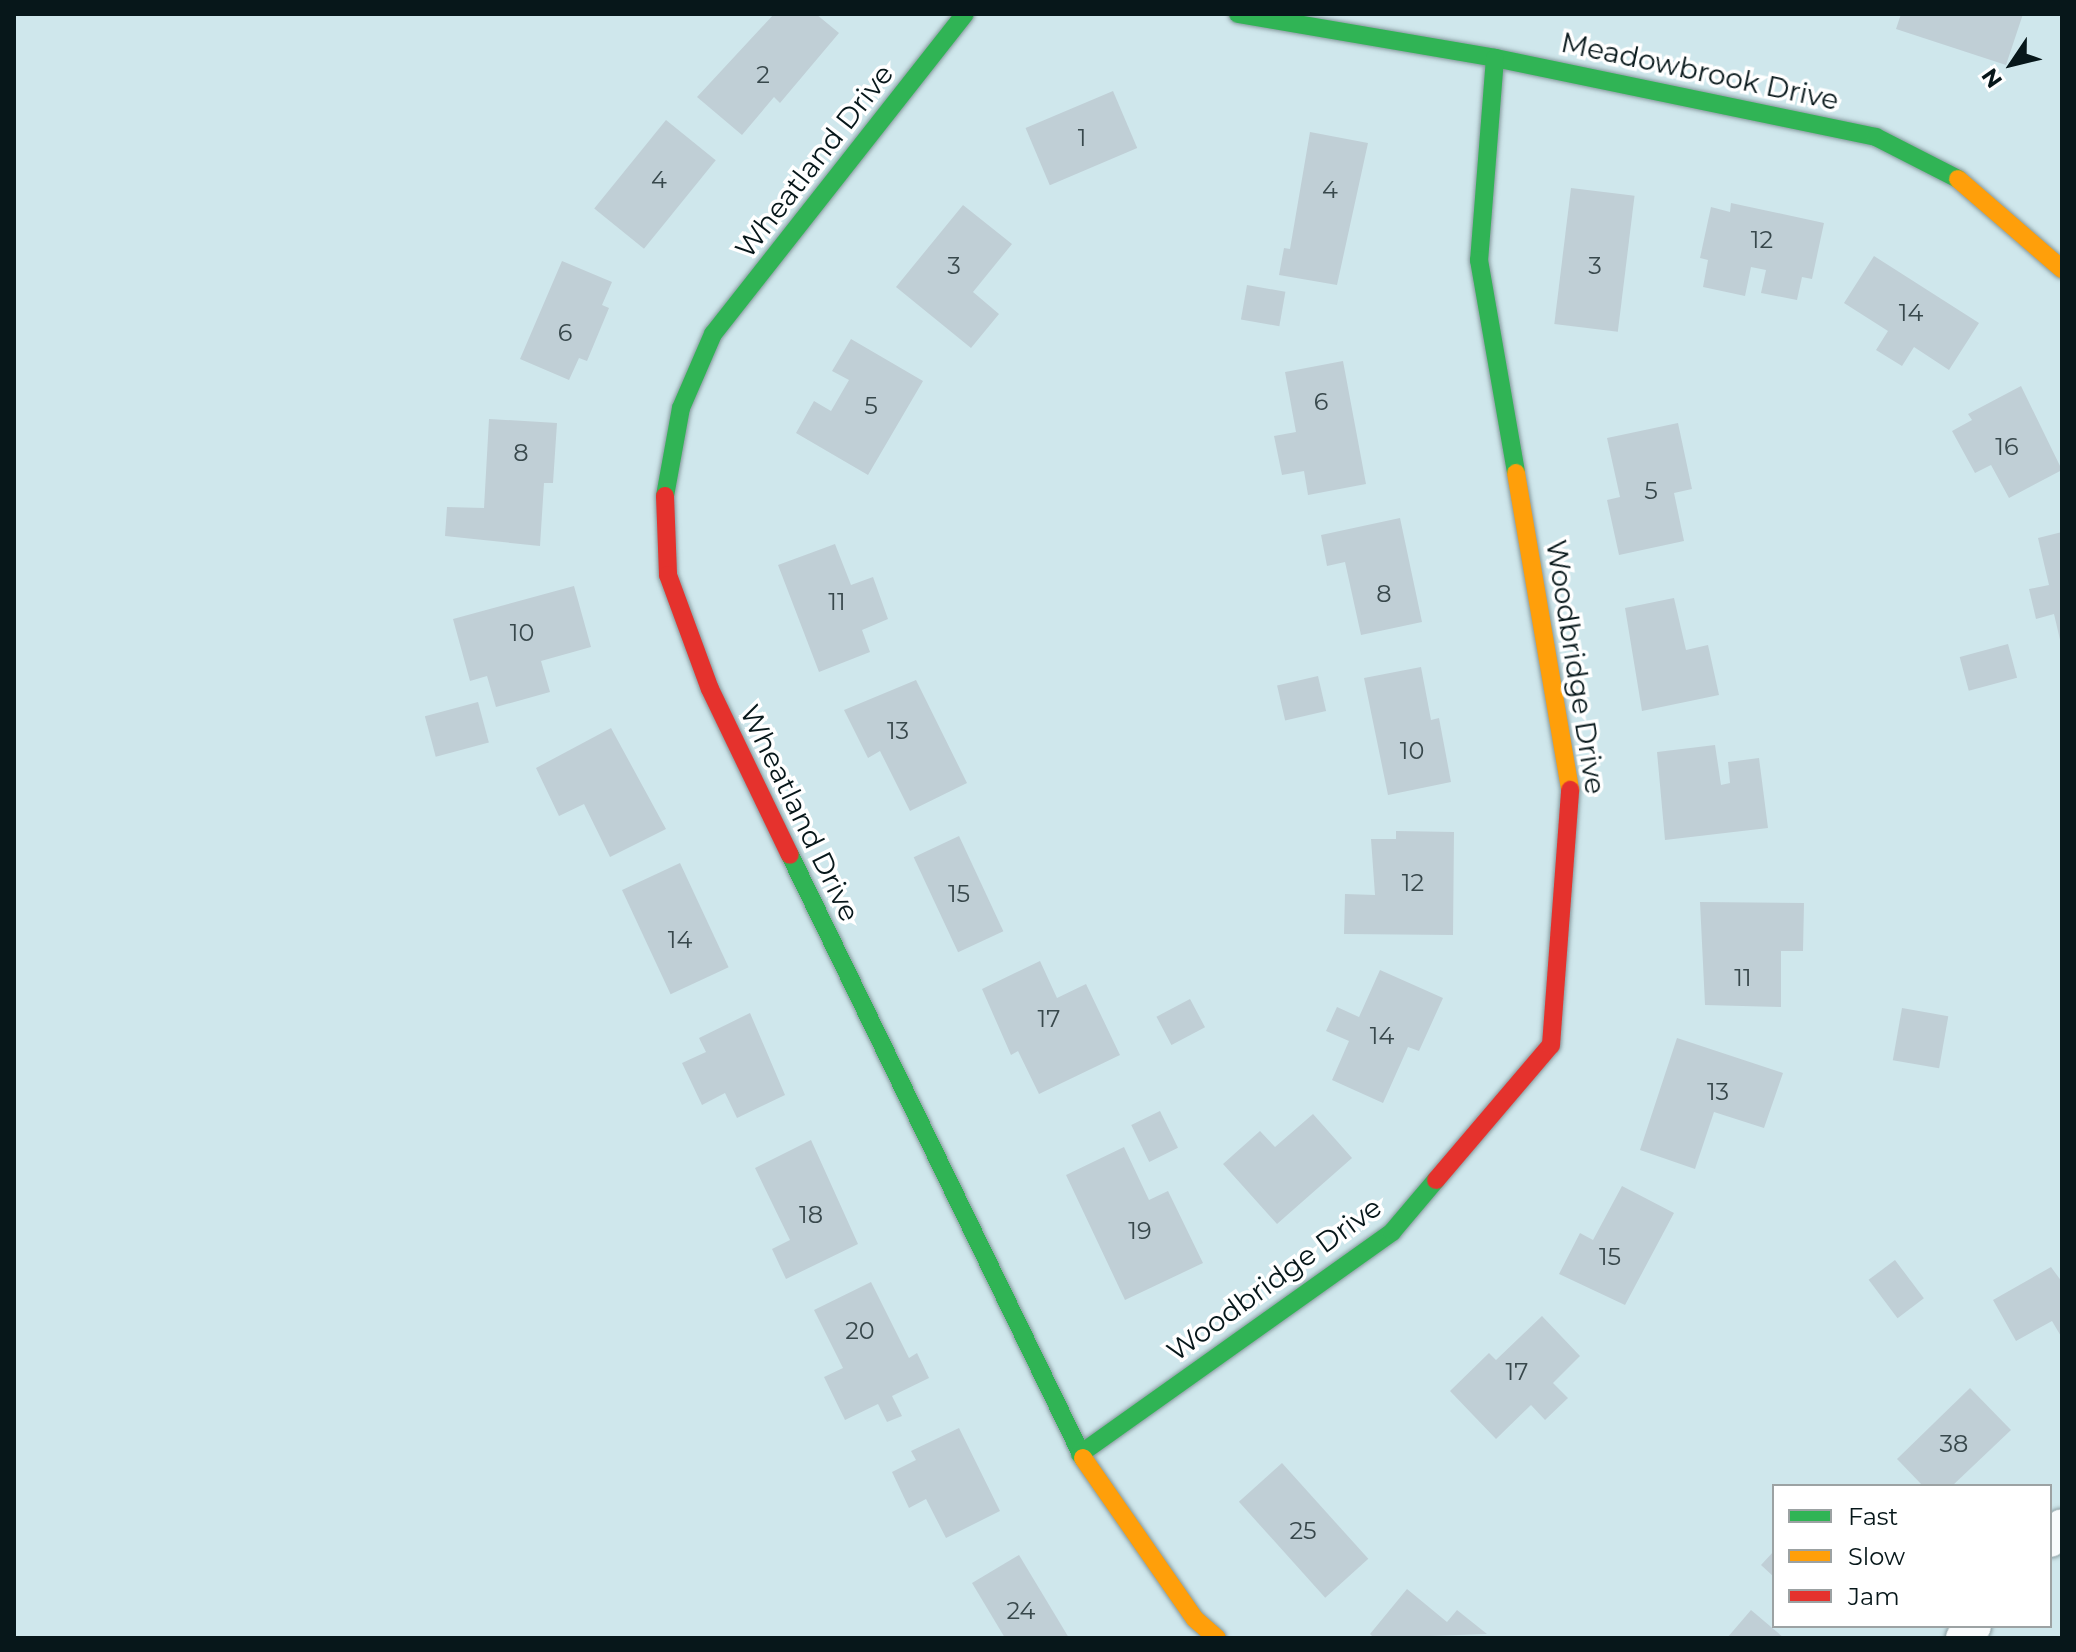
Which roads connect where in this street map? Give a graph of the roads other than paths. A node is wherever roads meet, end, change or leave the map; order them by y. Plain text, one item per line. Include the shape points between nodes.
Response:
1 (965, 14) edge
2 (1238, 14) edge
3 (1495, 58) junction
4 (2062, 269) edge
5 (1080, 1454) junction
6 (1217, 1638) edge

1 - 5 street, Wheatland Drive via 713,334 681,408 664,485 668,575 710,689
2 - 3 street, Meadowbrook Drive
3 - 4 street, Meadowbrook Drive via 1876,137 1972,186
3 - 5 street, Woodbridge Drive via 1479,260 1572,802 1551,1045 1392,1232
5 - 6 street, Wheatland Drive via 1195,1619

